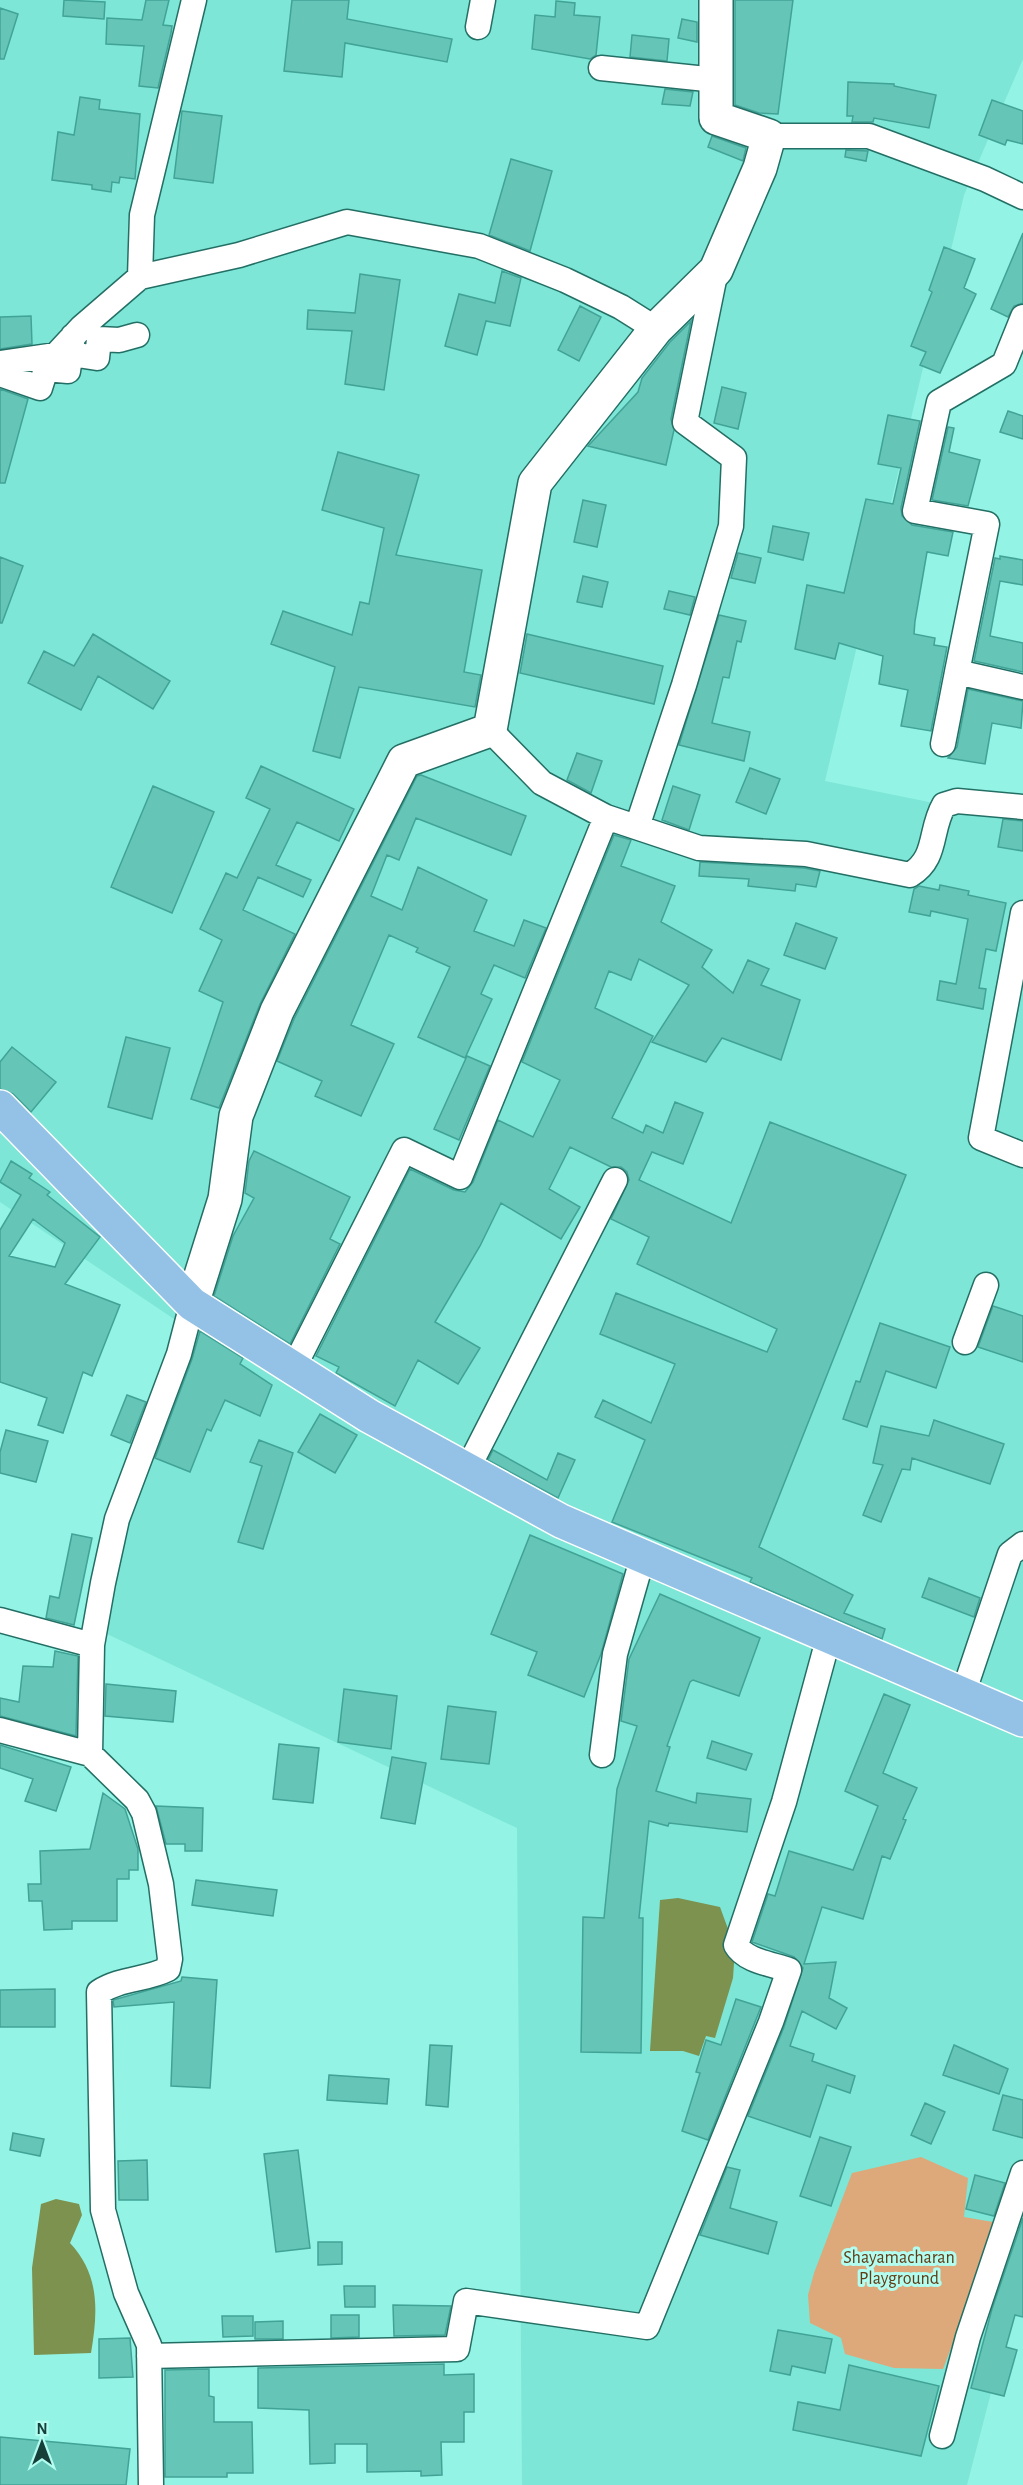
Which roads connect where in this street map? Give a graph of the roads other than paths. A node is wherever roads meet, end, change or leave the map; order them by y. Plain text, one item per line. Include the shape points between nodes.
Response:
1 (194, 0) edge
2 (483, 0) edge
3 (716, 0) edge
4 (478, 27) dead end
5 (601, 68) dead end
6 (716, 80) junction
7 (769, 136) junction
8 (1023, 197) edge
9 (716, 270) junction
10 (140, 277) junction
11 (1023, 317) edge
12 (656, 329) junction
13 (137, 335) dead end
14 (72, 345) junction
15 (2, 367) edge
16 (957, 672) junction
17 (1023, 687) edge
18 (490, 730) junction
19 (943, 744) dead end
20 (1023, 807) edge
21 (606, 817) junction
22 (637, 827) junction
23 (1023, 913) edge
24 (1015, 1012) edge
25 (0, 1107) edge
26 (1023, 1155) edge
27 (615, 1180) dead end
28 (986, 1285) dead end
29 (192, 1304) junction
30 (965, 1342) dead end
31 (293, 1369) junction
32 (467, 1470) junction
33 (1023, 1544) edge
34 (643, 1556) junction
35 (0, 1620) edge
36 (829, 1636) junction
37 (92, 1645) junction
38 (963, 1694) junction
39 (1023, 1720) edge
40 (0, 1730) edge
41 (90, 1754) junction
42 (602, 1755) dead end
43 (1023, 2173) edge
44 (149, 2356) junction
45 (942, 2436) dead end
46 (151, 2485) edge

1 - 10 street via 142,215
2 - 4 street
3 - 6 street
5 - 6 street
6 - 7 street via 716,118
7 - 8 street via 869,136 985,178
7 - 9 street via 760,168
9 - 12 street
9 - 22 street via 685,422 734,458 731,526
10 - 12 street via 239,255 347,222 479,246 565,280
10 - 14 street
11 - 16 street via 1004,364 939,402 915,511 987,524
12 - 18 street via 535,483
13 - 14 street via 119,340 99,339 97,358
14 - 15 street via 56,355
16 - 17 street
16 - 19 street
18 - 21 street via 542,783
18 - 29 street via 404,761 277,1011 236,1116 225,1199
20 - 22 street via 957,801 944,805 937,816 929,854 922,867 910,874 806,854 699,848
21 - 22 street
21 - 31 street via 460,1177 404,1150
23 - 24 street
24 - 26 street via 981,1137
25 - 29 main road
27 - 32 street
28 - 30 street
29 - 31 main road
29 - 37 street via 179,1354 117,1519
31 - 32 main road
32 - 34 main road via 561,1521
33 - 38 street via 1010,1554
34 - 36 main road
34 - 42 street via 615,1654
35 - 37 street
36 - 38 main road
36 - 44 street via 784,1802 736,1945 748,1956 789,1970 647,2326 466,2301 458,2349
37 - 41 street
38 - 39 main road
40 - 41 street
41 - 44 street via 137,1800 144,1814 161,1884 170,1959 168,1969 159,1974 113,1983 99,1992 103,2210 126,2293 149,2344
43 - 45 street via 968,2337
44 - 46 street

